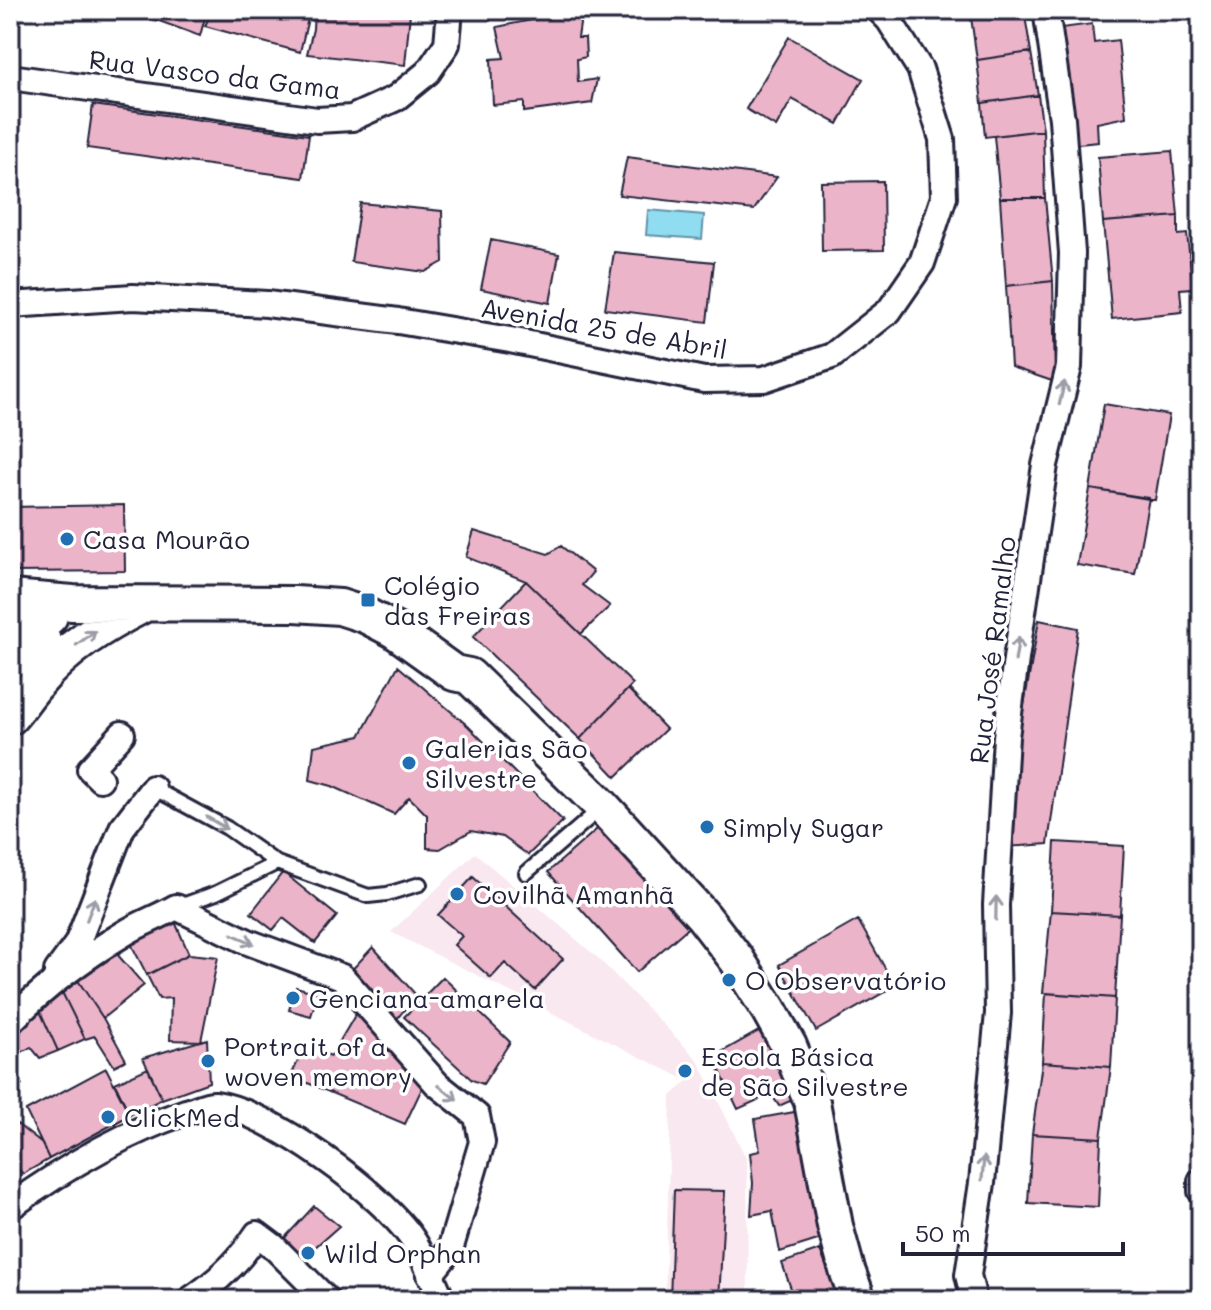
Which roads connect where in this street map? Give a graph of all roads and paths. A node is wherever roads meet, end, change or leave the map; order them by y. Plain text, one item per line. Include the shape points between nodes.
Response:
1 (450, 10) edge
2 (879, 10) edge
3 (1046, 10) edge
4 (10, 77) edge
5 (10, 305) edge
6 (10, 598) edge
7 (144, 604) junction
8 (10, 607) edge
9 (52, 616) junction
10 (10, 660) edge
11 (36, 684) junction
12 (10, 717) edge
13 (122, 734) dead end
14 (100, 779) dead end
15 (153, 788) joint
16 (603, 807) junction
17 (277, 863) junction
18 (526, 873) dead end
19 (420, 884) dead end
20 (176, 907) junction
21 (34, 997) junction
22 (10, 1022) edge
23 (1201, 1181) edge
24 (1201, 1191) edge
25 (10, 1207) edge
26 (430, 1275) junction
27 (190, 1300) edge
28 (327, 1300) edge
29 (442, 1300) edge
30 (858, 1300) edge
31 (974, 1300) edge

1 - 4 street, Rua Vasco da Gama via 447,44 428,72 396,98 352,118 317,120
2 - 5 street, Avenida 25 de Abril via 920,69 942,139 944,197 922,263 889,311 832,356 764,379 704,380 510,340 267,304 133,297
31 -> 3 street, Rua José Ramalho via 968,1275 998,1013 996,905 1006,737 1045,465 1069,367 1072,253 1062,119
6 - 9 main road
7 - 9 main road
11 -> 7 main road via 80,641
7 - 16 main road via 295,604 340,607 365,615 454,673 469,676
8 - 9 main road
9 - 10 main road via 23,640
9 - 11 main road
11 - 12 main road
13 - 14 street via 90,769
15 -> 17 lane via 227,828
21 -> 15 street via 77,944 122,828
16 - 18 lane
16 - 30 main road via 703,916 737,960 789,1046 812,1102 835,1226
17 - 19 lane via 368,896
17 - 20 lane
20 - 21 street via 128,931
20 -> 26 street via 248,942 342,977 437,1084 477,1116 482,1142 454,1237
21 - 22 street
23 - 24 street
25 - 26 street via 112,1143 213,1104 254,1118 325,1157 386,1207 413,1240
26 - 29 street
27 - 28 street via 214,1284 257,1234

